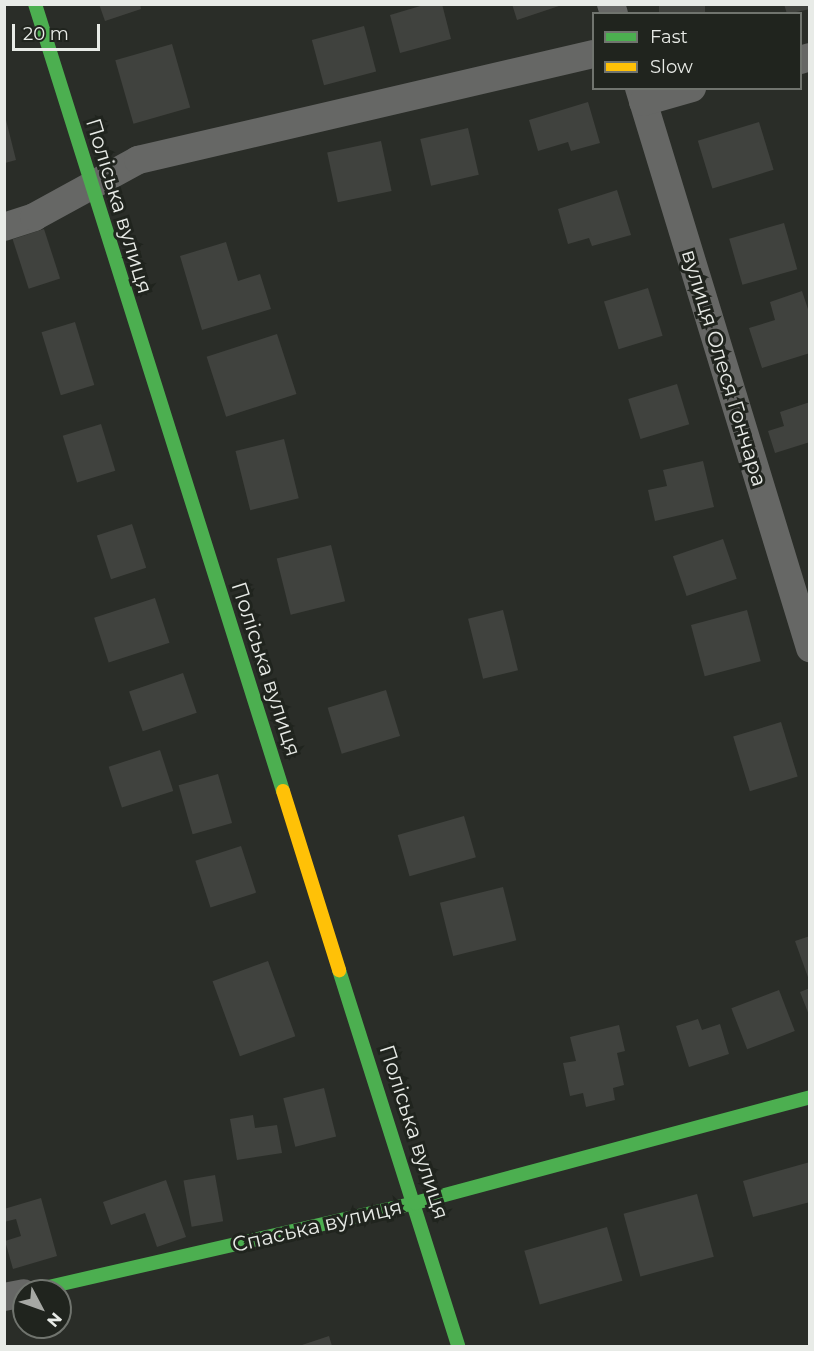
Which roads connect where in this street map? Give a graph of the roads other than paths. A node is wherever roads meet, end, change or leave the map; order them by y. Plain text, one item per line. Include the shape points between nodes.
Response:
1 (35, 4) edge
2 (592, 54) edge
3 (677, 90) edge
4 (641, 95) edge
5 (90, 186) junction
6 (4, 227) edge
7 (810, 648) edge
8 (810, 1097) edge
9 (415, 1203) junction
10 (72, 1282) edge
11 (458, 1347) edge

1 - 5 main road, Поліська вулиця
2 - 5 street via 138,160
3 - 4 street
4 - 7 street, вулиця Олеся Гончара
5 - 6 street via 34,217
5 - 9 main road, Поліська вулиця
8 - 9 main road, Спаська вулиця
9 - 10 main road, Спаська вулиця
9 - 11 main road, Поліська вулиця

